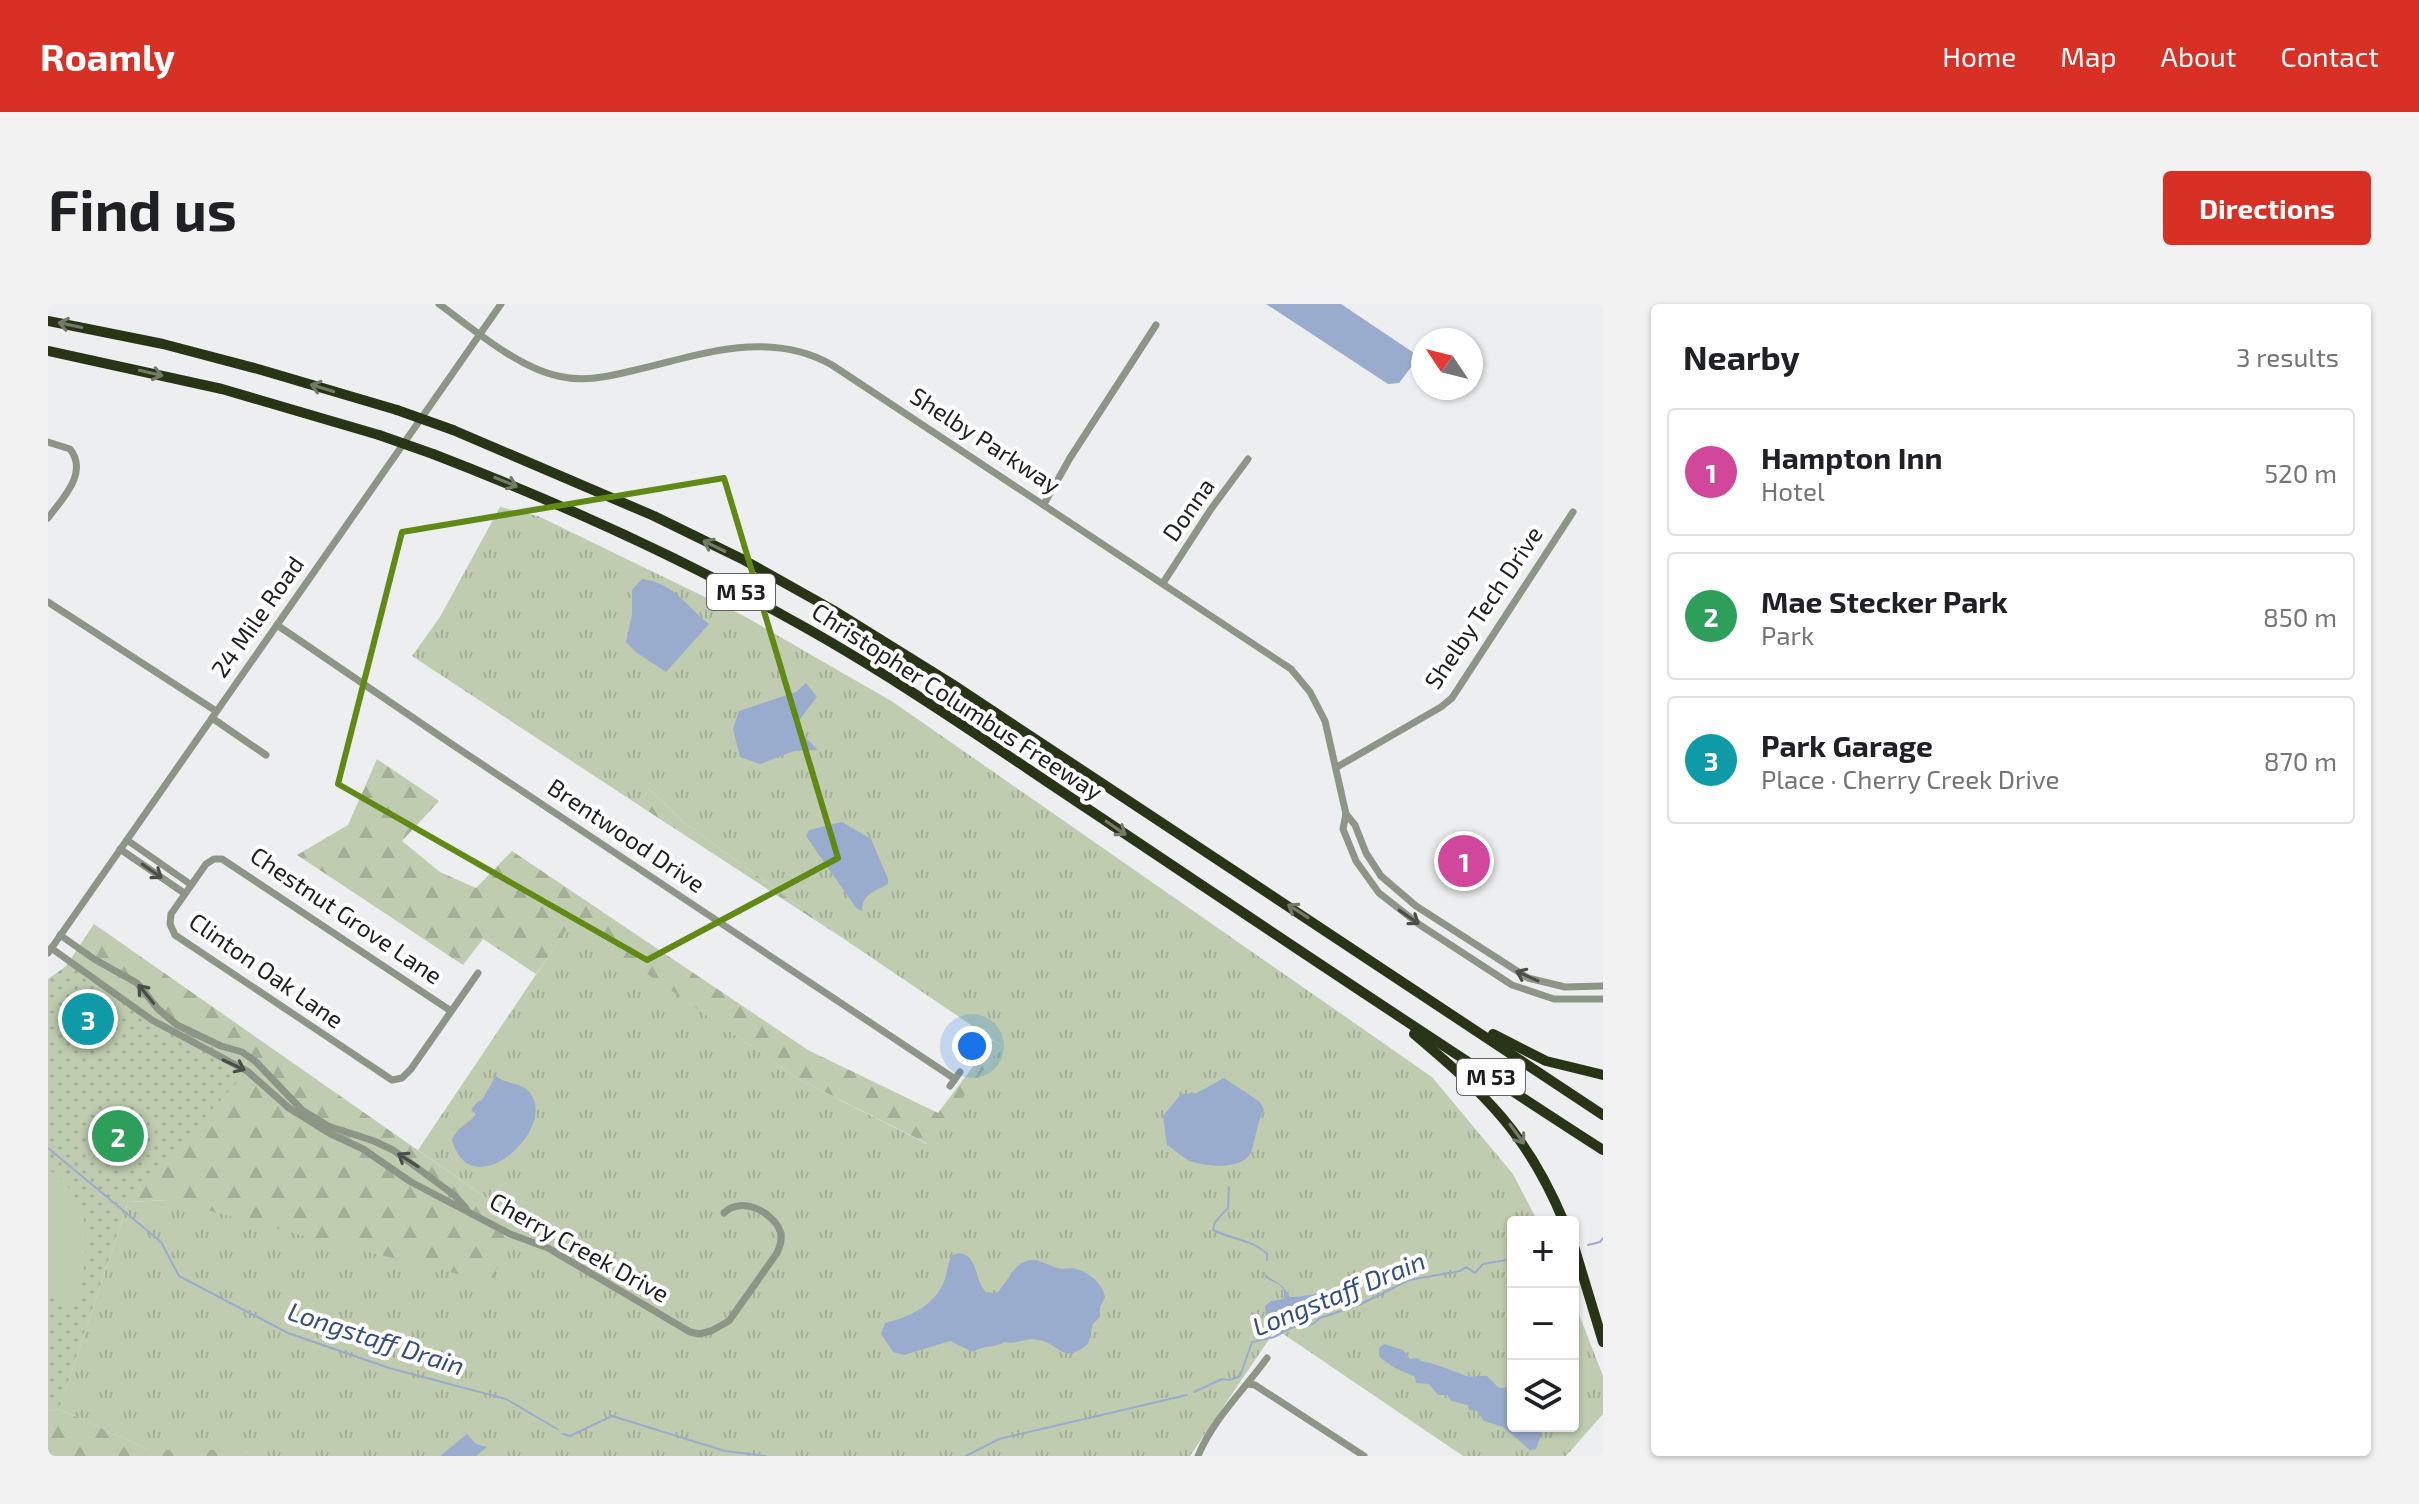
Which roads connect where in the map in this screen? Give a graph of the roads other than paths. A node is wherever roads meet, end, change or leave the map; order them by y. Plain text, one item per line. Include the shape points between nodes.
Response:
1 (439, 304) edge
2 (501, 304) edge
3 (48, 321) edge
4 (1156, 325) dead end
5 (481, 334) junction
6 (48, 351) edge
7 (48, 442) edge
8 (1248, 459) dead end
9 (1044, 504) junction
10 (1573, 512) dead end
11 (48, 518) edge
12 (1163, 583) junction
13 (48, 602) edge
14 (277, 625) junction
15 (214, 715) junction
16 (266, 755) dead end
17 (1337, 767) junction
18 (1346, 814) junction
19 (127, 840) junction
20 (120, 849) junction
21 (190, 884) junction
22 (1395, 890) junction
23 (184, 893) junction
24 (1379, 893) junction
25 (60, 935) junction
26 (50, 950) edge
27 (101, 963) junction
28 (478, 973) dead end
29 (93, 976) junction
30 (1603, 986) edge
31 (1421, 993) junction
32 (1603, 999) edge
33 (1379, 1005) junction
34 (451, 1011) junction
35 (186, 1034) junction
36 (1603, 1075) edge
37 (955, 1079) dead end
38 (1603, 1115) edge
39 (327, 1128) junction
40 (1603, 1150) edge
41 (439, 1183) junction
42 (432, 1195) junction
43 (468, 1210) junction
44 (724, 1213) dead end
45 (1561, 1216) edge
46 (1579, 1263) edge
47 (1603, 1342) edge
48 (1267, 1358) dead end
49 (1248, 1384) junction
50 (1198, 1456) edge
51 (1364, 1456) edge

1 - 5 street, Shelby Parkway
2 - 5 street, 24 Mile Road
31 -> 3 highway, Christopher Columbus Freeway / M 53, bridge via 952,684 742,559 654,516 397,410 177,348
4 - 9 street
5 - 9 street, Shelby Parkway via 538,370 576,379 742,346 798,350 825,360
5 - 14 street, 24 Mile Road
6 -> 33 highway, Christopher Columbus Freeway / M 53, bridge via 222,389 379,435 510,483 613,529 791,619 906,689
7 - 11 street via 74,453 76,476
8 - 12 street, Donna
9 - 12 street, Shelby Parkway
10 - 17 street, Shelby Tech Drive via 1452,698
12 - 17 street, Shelby Parkway via 1298,676 1321,710
13 - 15 street
14 - 15 street, 24 Mile Road
14 - 37 street, Brentwood Drive
15 - 16 street
15 - 19 street, 24 Mile Road
17 - 18 street, Shelby Parkway
18 - 22 street, Shelby Parkway via 1370,860
18 - 24 street, Shelby Parkway via 1347,841
19 - 20 street, 24 Mile Road
19 - 21 street, Clinton Oak Lane
20 -> 23 street, Clinton Oak Lane
20 - 25 street, 24 Mile Road
21 - 23 street, Chestnut Grove Lane
21 - 34 street, Chestnut Grove Lane via 210,861 226,861
22 - 24 street
30 -> 22 street, Shelby Parkway via 1565,987 1528,978
23 - 34 street, Clinton Oak Lane via 171,914 173,933 386,1078 398,1080 411,1069
24 -> 32 street, Shelby Parkway via 1522,989 1554,999
25 - 26 street, 24 Mile Road
25 - 27 street, Cherry Creek Drive
26 - 29 street, Cherry Creek Drive
27 - 29 street
35 -> 27 street, Cherry Creek Drive via 137,983
28 - 34 street
29 - 35 street, Cherry Creek Drive via 152,1020
31 - 36 highway via 1530,1055
31 - 38 highway, Christopher Columbus Freeway / M 53
33 - 40 highway, Christopher Columbus Freeway / M 53
33 -> 45 highway via 1490,1101 1536,1163
35 -> 39 street, Cherry Creek Drive via 247,1071 289,1108
35 - 39 street, Cherry Creek Drive via 242,1052
41 -> 39 street, Cherry Creek Drive via 393,1150
39 - 42 street, Cherry Creek Drive
41 - 42 street
41 - 43 street, Cherry Creek Drive
42 - 43 street, Cherry Creek Drive
43 - 44 street, Cherry Creek Drive via 548,1248 699,1334 733,1317 781,1244 774,1221 750,1205 738,1204
46 - 47 highway
48 - 49 street
49 - 50 street
49 - 51 street

